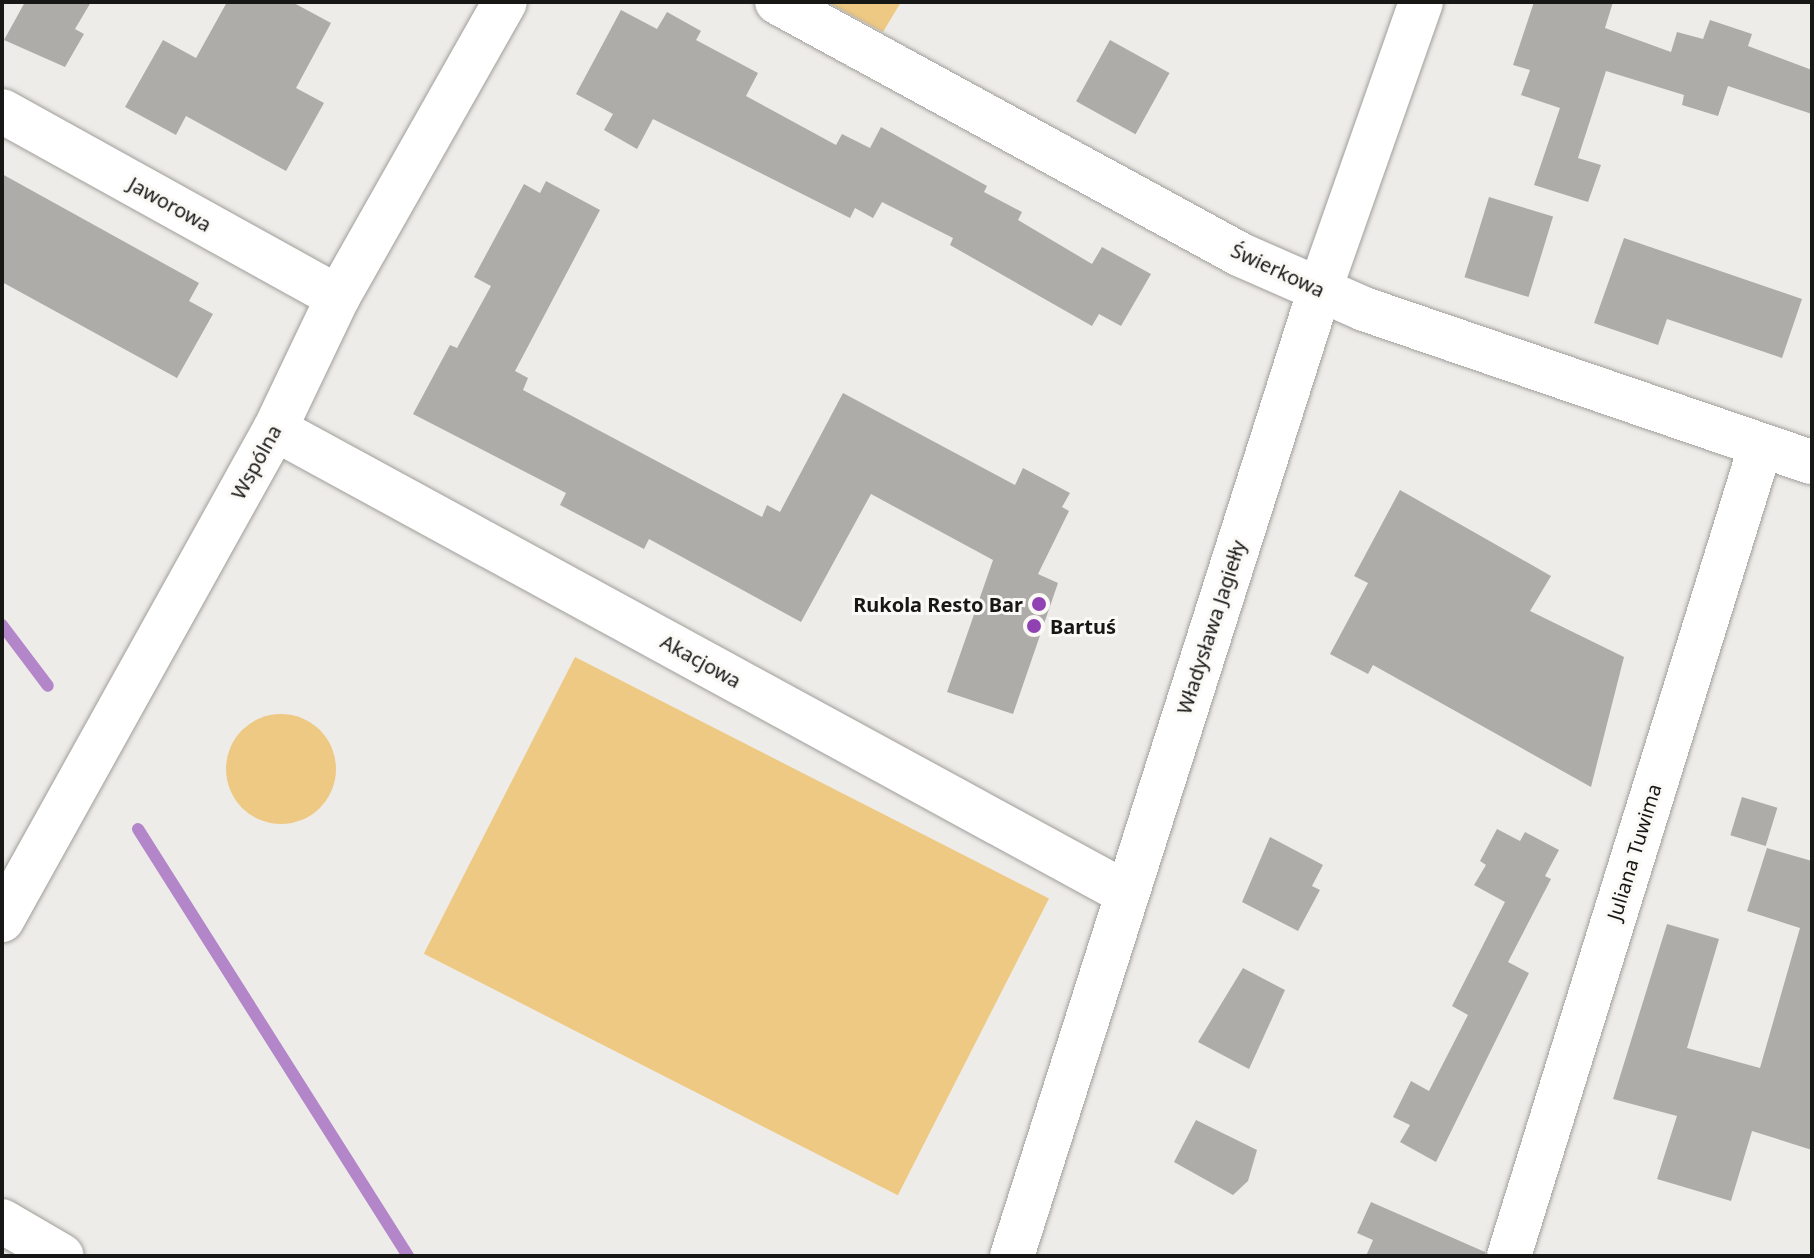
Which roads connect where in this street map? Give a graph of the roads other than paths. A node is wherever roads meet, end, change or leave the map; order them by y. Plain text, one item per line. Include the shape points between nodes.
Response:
1 (505, 2) edge
2 (777, 2) edge
3 (1421, 2) edge
4 (2, 111) edge
5 (1320, 289) junction
6 (338, 297) junction
7 (275, 429) junction
8 (1760, 448) junction
9 (1812, 462) edge
10 (1126, 893) junction
11 (2, 920) edge
12 (2, 1221) edge
13 (62, 1256) edge
14 (1012, 1256) edge
15 (1509, 1256) edge

1 - 6 street, Wspólna
2 - 5 street, Świerkowa via 1241,255
3 - 5 street, Władysława Jagiełły
4 - 6 street, Jaworowa
5 - 8 street, Świerkowa
5 - 10 street, Władysława Jagiełły
6 - 7 street, Wspólna
7 - 10 street, Akacjowa
7 - 11 street, Wspólna
8 - 9 street, Świerkowa
8 - 15 street, Juliana Tuwima
10 - 14 street, Władysława Jagiełły
12 - 13 street

